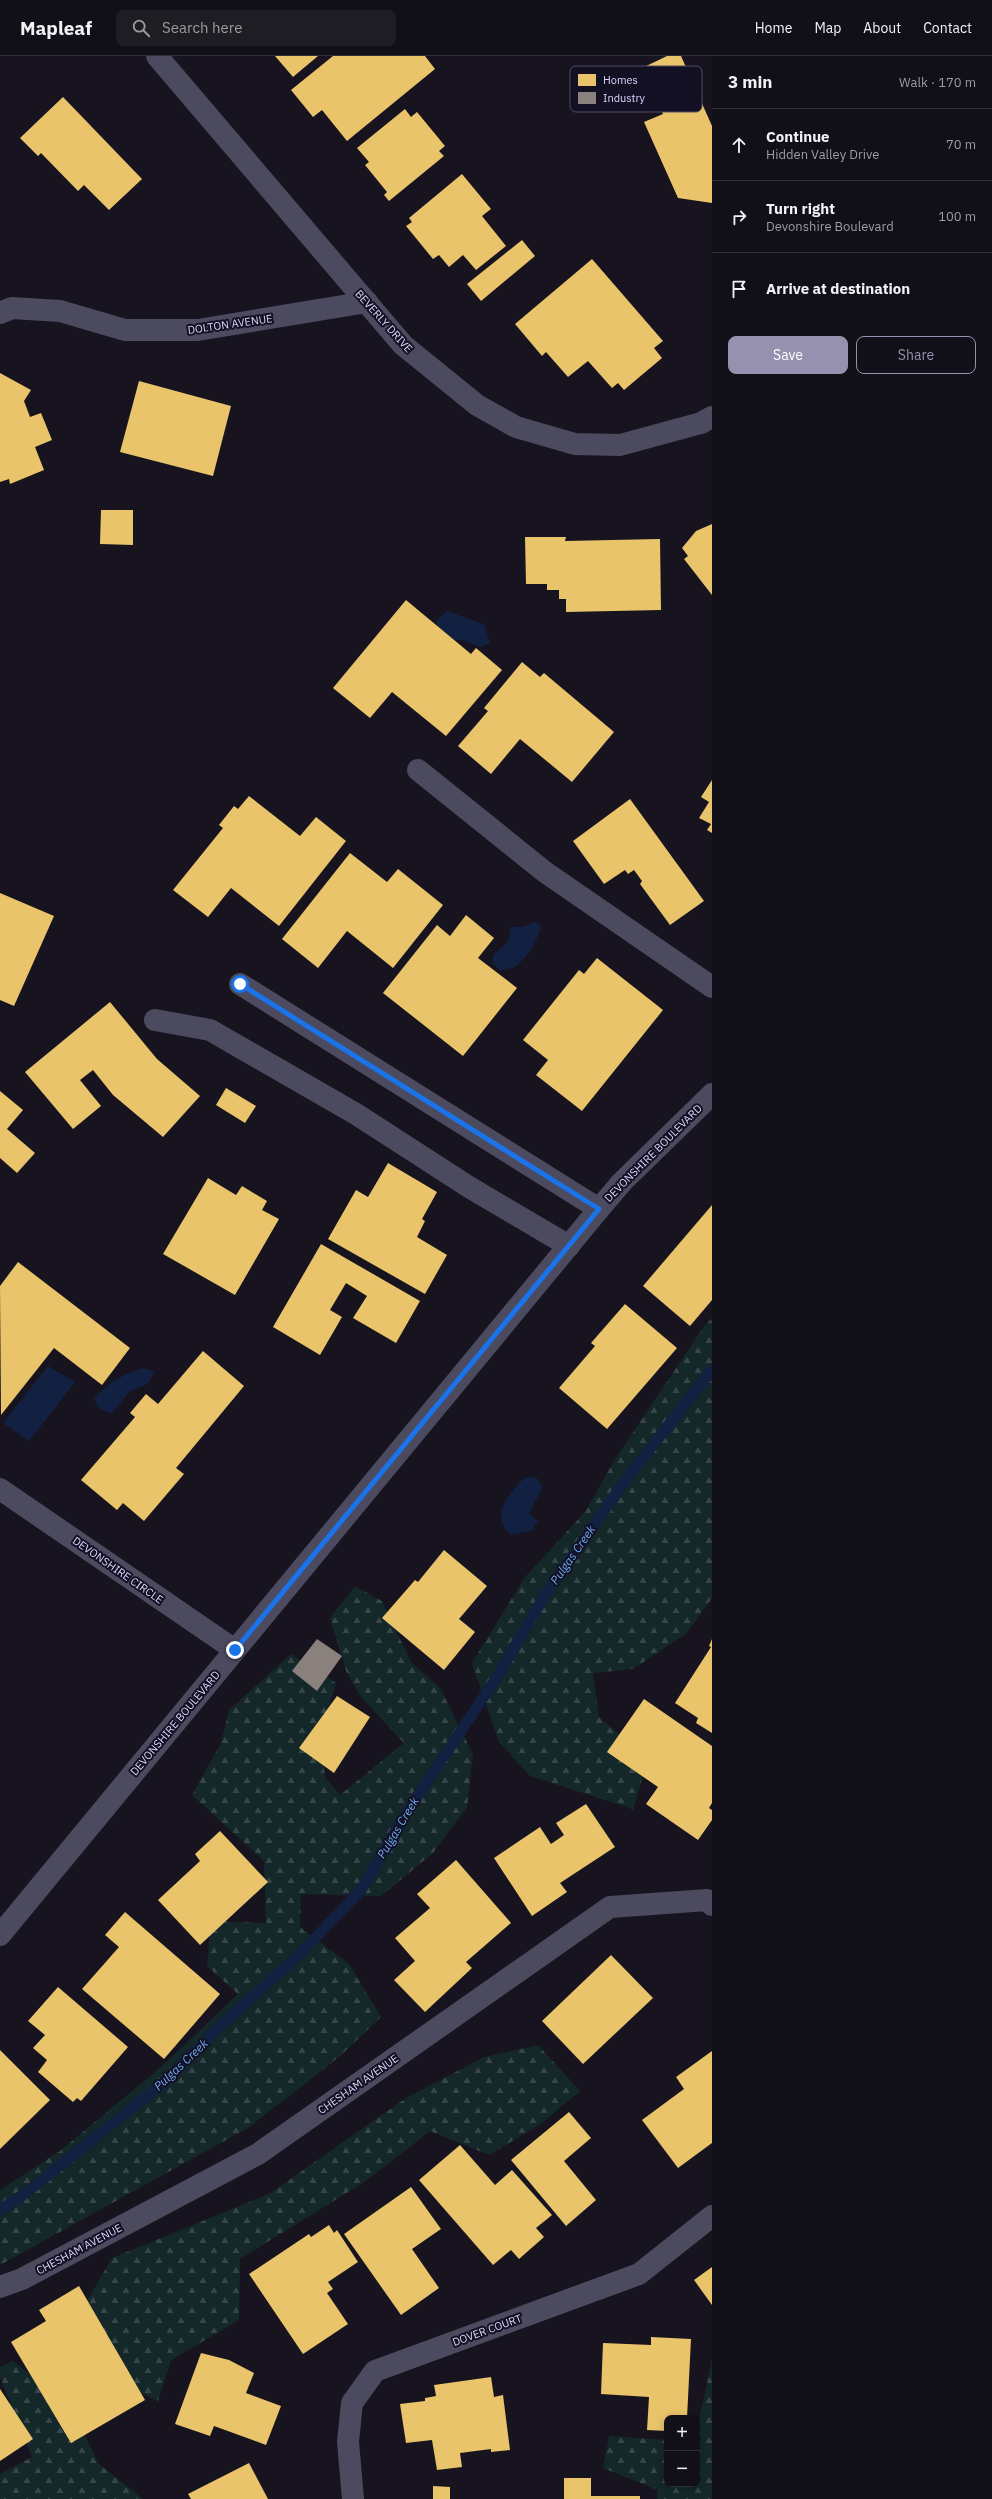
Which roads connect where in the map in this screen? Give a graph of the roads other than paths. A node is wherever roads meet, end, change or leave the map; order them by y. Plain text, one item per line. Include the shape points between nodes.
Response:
1 (157, 56) edge
2 (366, 302) junction
3 (0, 313) edge
4 (712, 417) edge
5 (418, 770) dead end
6 (240, 984) dead end
7 (712, 987) edge
8 (155, 1020) dead end
9 (712, 1094) edge
10 (599, 1209) junction
11 (569, 1246) junction
12 (0, 1489) edge
13 (235, 1650) junction
14 (710, 1899) edge
15 (0, 1935) edge
16 (712, 2216) edge
17 (0, 2288) edge
18 (353, 2499) edge

1 - 2 street, BEVERLY DRIVE
2 - 3 street, DOLTON AVENUE via 198,330 125,330 60,311 12,308
2 - 4 street, BEVERLY DRIVE via 403,345 477,405 516,427 576,444 620,445 701,423
5 - 7 street via 545,872
6 - 10 street
8 - 11 street via 210,1030 308,1086
9 - 10 street, DEVONSHIRE BOULEVARD via 622,1182
10 - 11 street, DEVONSHIRE BOULEVARD
11 - 13 street, DEVONSHIRE BOULEVARD
12 - 13 street, DEVONSHIRE CIRCLE
13 - 15 street, DEVONSHIRE BOULEVARD
14 - 17 street, CHESHAM AVENUE via 610,1907 258,2154 22,2279
16 - 18 street, DOVER COURT via 639,2274 375,2371 352,2403 348,2442

